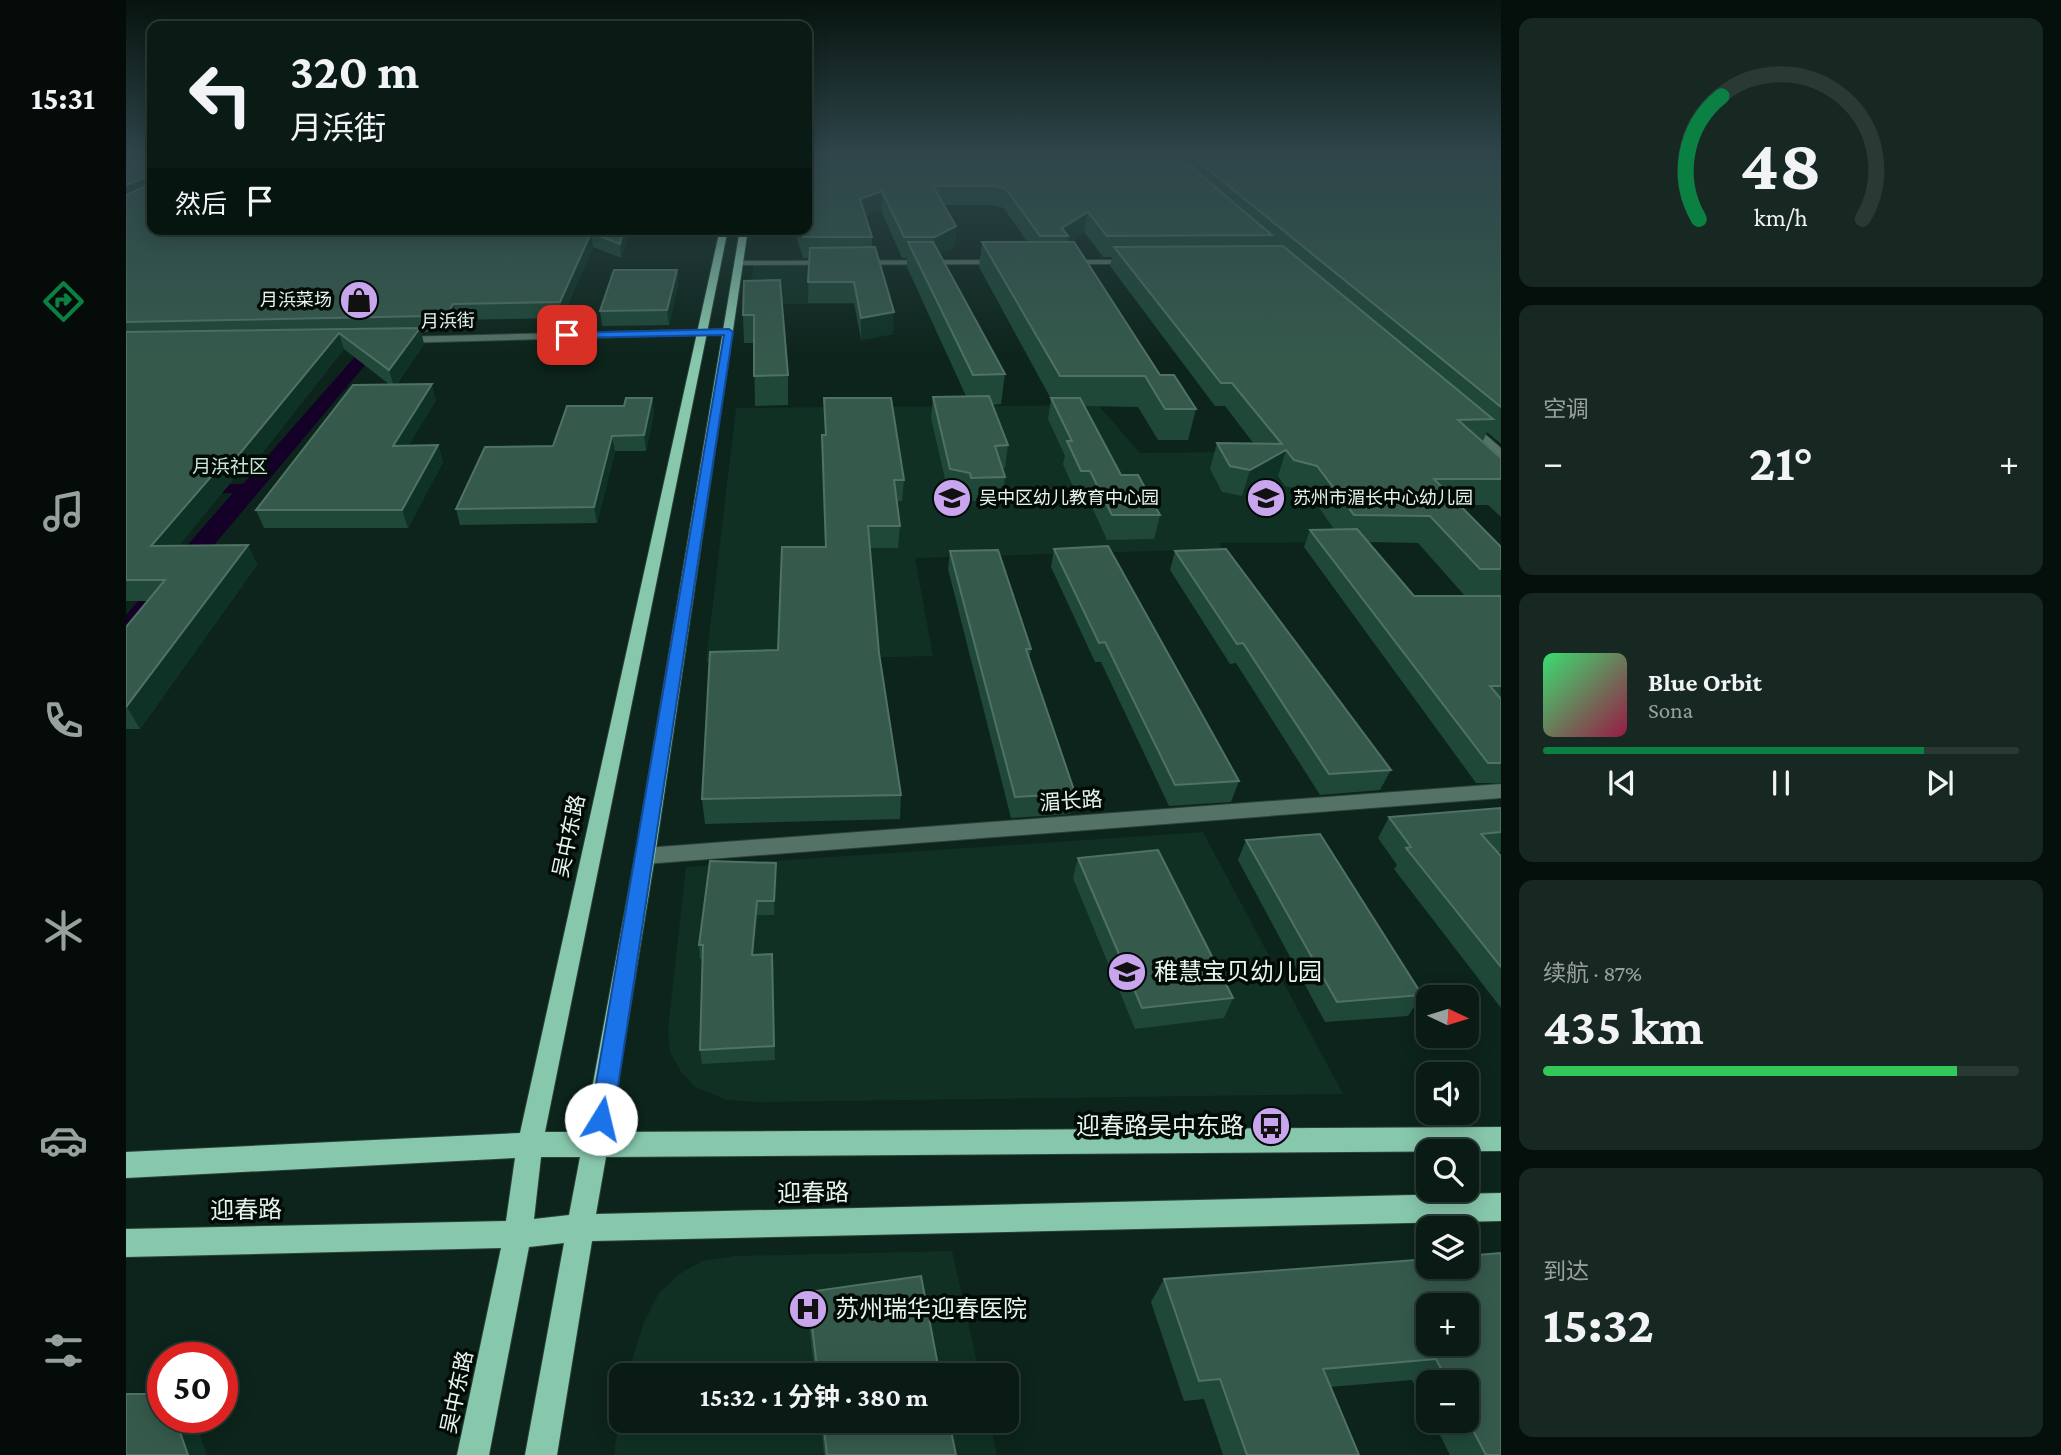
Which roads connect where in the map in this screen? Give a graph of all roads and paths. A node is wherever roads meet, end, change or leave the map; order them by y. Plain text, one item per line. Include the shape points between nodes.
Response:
1 (723, 235) edge
2 (743, 235) edge
3 (1141, 261) edge
4 (1016, 262) edge
5 (1058, 262) edge
6 (738, 263) junction
7 (704, 332) junction
8 (729, 332) junction
9 (390, 340) edge
10 (1459, 418) edge
11 (1501, 454) edge
12 (1501, 791) edge
13 (645, 856) junction
14 (1501, 1139) edge
15 (530, 1145) junction
16 (597, 1145) junction
17 (126, 1164) edge
18 (1501, 1207) edge
19 (579, 1228) junction
20 (518, 1234) junction
21 (126, 1243) edge
22 (473, 1455) edge
23 (541, 1455) edge

1 - 7 main road, 吴中东路
2 - 6 main road
3 - 5 street
4 - 6 street
6 - 8 main road
7 - 8 street, 月浜街
7 - 9 street, 月浜街
7 - 15 main road, 吴中东路
8 - 13 main road
10 - 11 street
12 - 13 street, 湄长路
13 - 16 main road
14 - 16 main road
15 - 16 main road
15 - 17 main road
15 - 20 main road, 吴中东路
16 - 19 main road
18 - 19 main road, 迎春路
19 - 20 main road, 迎春路
19 - 23 main road
20 - 21 main road, 迎春路
20 - 22 main road, 吴中东路

